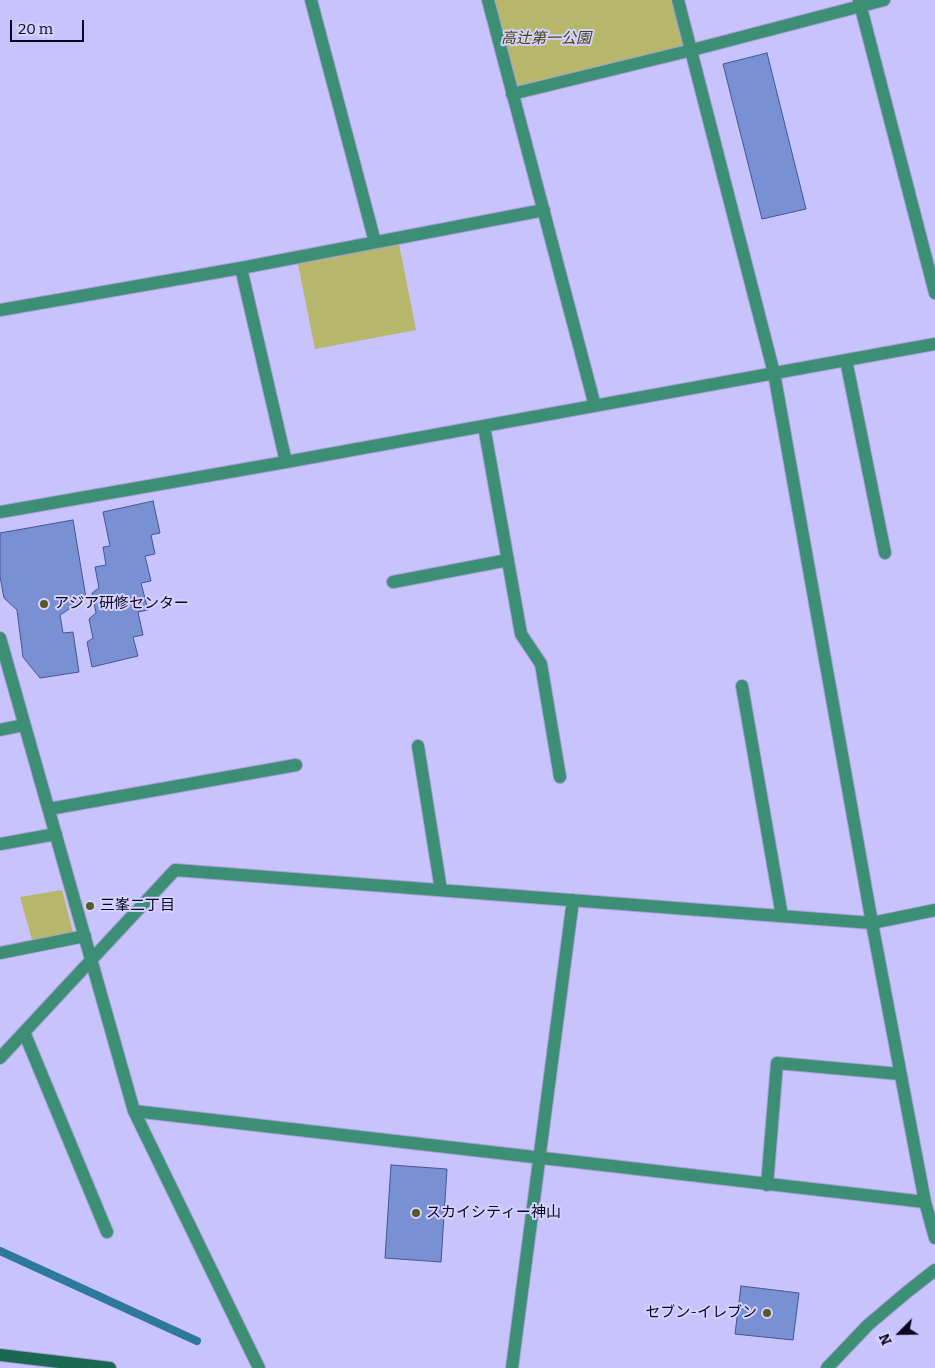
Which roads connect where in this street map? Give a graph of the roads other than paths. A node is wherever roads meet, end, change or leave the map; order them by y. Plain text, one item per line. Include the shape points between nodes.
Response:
1 (311, 0) edge
2 (488, 0) edge
3 (678, 0) edge
4 (884, 0) edge
5 (859, 3) edge
6 (692, 50) junction
7 (512, 94) junction
8 (544, 210) junction
9 (375, 242) junction
10 (241, 268) junction
11 (935, 293) edge
12 (0, 310) edge
13 (935, 344) edge
14 (846, 360) junction
15 (774, 373) junction
16 (595, 406) junction
17 (484, 426) junction
18 (286, 462) junction
19 (0, 512) edge
20 (885, 553) dead end
21 (508, 560) junction
22 (393, 582) dead end
23 (0, 638) edge
24 (742, 686) dead end
25 (24, 725) junction
26 (0, 730) edge
27 (418, 746) dead end
28 (296, 765) dead end
29 (560, 777) dead end
30 (49, 809) junction
31 (56, 834) junction
32 (0, 844) edge
33 (440, 890) junction
34 (573, 900) junction
35 (935, 910) edge
36 (782, 916) junction
37 (872, 923) junction
38 (85, 936) junction
39 (0, 953) edge
40 (92, 959) junction
41 (24, 1032) junction
42 (0, 1058) edge
43 (900, 1074) junction
44 (134, 1111) junction
45 (538, 1158) junction
46 (767, 1184) junction
47 (924, 1202) junction
48 (107, 1232) dead end
49 (935, 1238) edge
50 (935, 1270) edge
51 (0, 1355) edge
52 (110, 1368) edge
53 (259, 1368) edge
54 (512, 1368) edge
55 (827, 1368) edge

1 - 9 street
2 - 7 street
3 - 6 street
4 - 5 street
5 - 6 street
5 - 11 street
6 - 7 street
6 - 15 street
7 - 8 street
8 - 9 street
8 - 16 street
9 - 10 street
10 - 12 street
10 - 18 street
13 - 14 street
14 - 15 street
14 - 20 street
15 - 16 street
15 - 37 street
16 - 17 street
17 - 18 street
17 - 21 street
18 - 19 street
21 - 22 street
21 - 29 street via 521,634 541,664
23 - 25 street
24 - 36 street
25 - 26 street
25 - 30 street
27 - 33 street
28 - 30 street
30 - 31 street
31 - 32 street
31 - 38 street
33 - 34 street
33 - 40 street via 175,870
34 - 36 street
34 - 45 street
35 - 37 street
36 - 37 street
37 - 43 street
38 - 39 street
38 - 40 street
40 - 41 street
40 - 44 street
41 - 42 street
41 - 48 street
43 - 46 street via 777,1064
43 - 47 street
44 - 45 street
44 - 53 street
45 - 46 street
45 - 54 street
46 - 47 street
47 - 49 street
50 - 55 street via 868,1325
51 - 52 street

